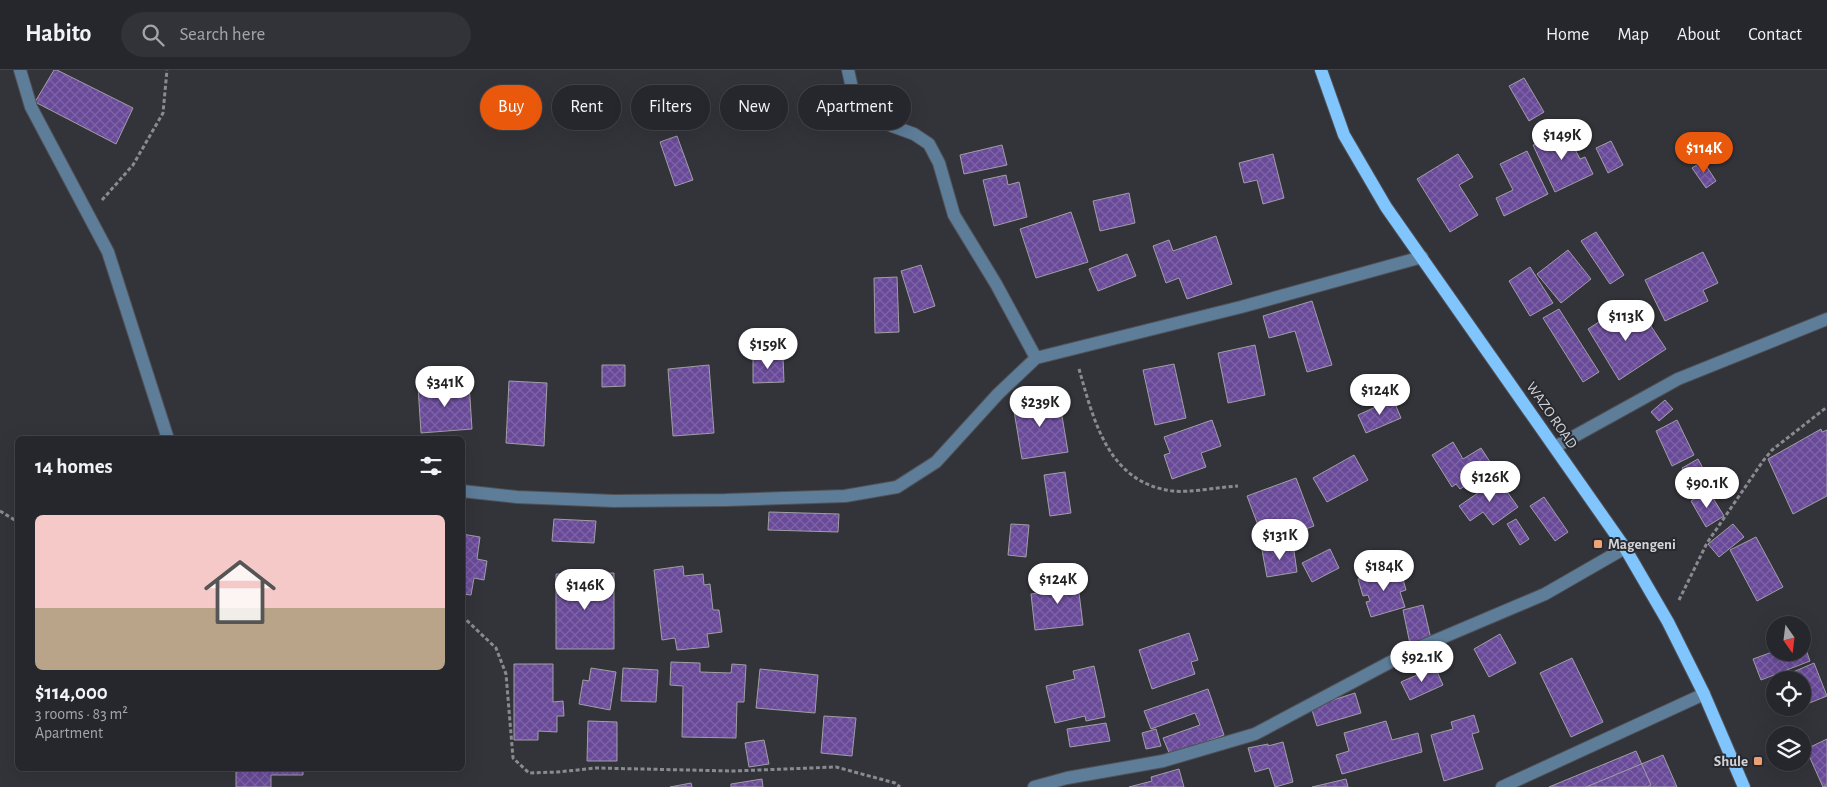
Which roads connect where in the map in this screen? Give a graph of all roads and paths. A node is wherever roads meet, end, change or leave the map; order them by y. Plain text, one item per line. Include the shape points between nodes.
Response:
1 (20, 70) edge
2 (167, 70) edge
3 (848, 70) edge
4 (1321, 70) edge
5 (89, 216) junction
6 (1422, 257) junction
7 (1827, 319) edge
8 (1073, 349) junction
9 (1036, 358) junction
10 (1827, 406) edge
11 (167, 436) edge
12 (1555, 448) junction
13 (1238, 486) dead end
14 (465, 491) edge
15 (0, 511) edge
16 (15, 520) edge
17 (1625, 548) junction
18 (465, 619) edge
19 (1668, 622) junction
20 (1704, 694) junction
21 (900, 787) edge
22 (1034, 787) edge
23 (1502, 787) edge
24 (1744, 787) edge

1 - 5 street via 31,107
2 - 5 path via 163,113 133,165
3 - 9 street via 852,88 868,112 929,144 939,163 954,215
4 - 6 main road, WAZO ROAD via 1344,135 1386,207
5 - 11 street via 108,252
6 - 8 street
6 - 12 main road, WAZO ROAD
7 - 12 street via 1678,379
8 - 9 street
8 - 13 path via 1094,422 1122,468 1145,484 1174,491
9 - 14 street via 936,462 897,486 845,496 698,500 614,501
10 - 19 path via 1763,461 1707,543
12 - 17 main road, WAZO ROAD
15 - 16 path
17 - 19 main road, WAZO ROAD
17 - 22 street via 1545,594 1413,650 1255,734 1164,761
18 - 21 path via 496,648 506,674 513,758 529,773 596,768 733,771 836,767
19 - 20 main road, WAZO ROAD
20 - 23 street
20 - 24 main road, WAZO ROAD

